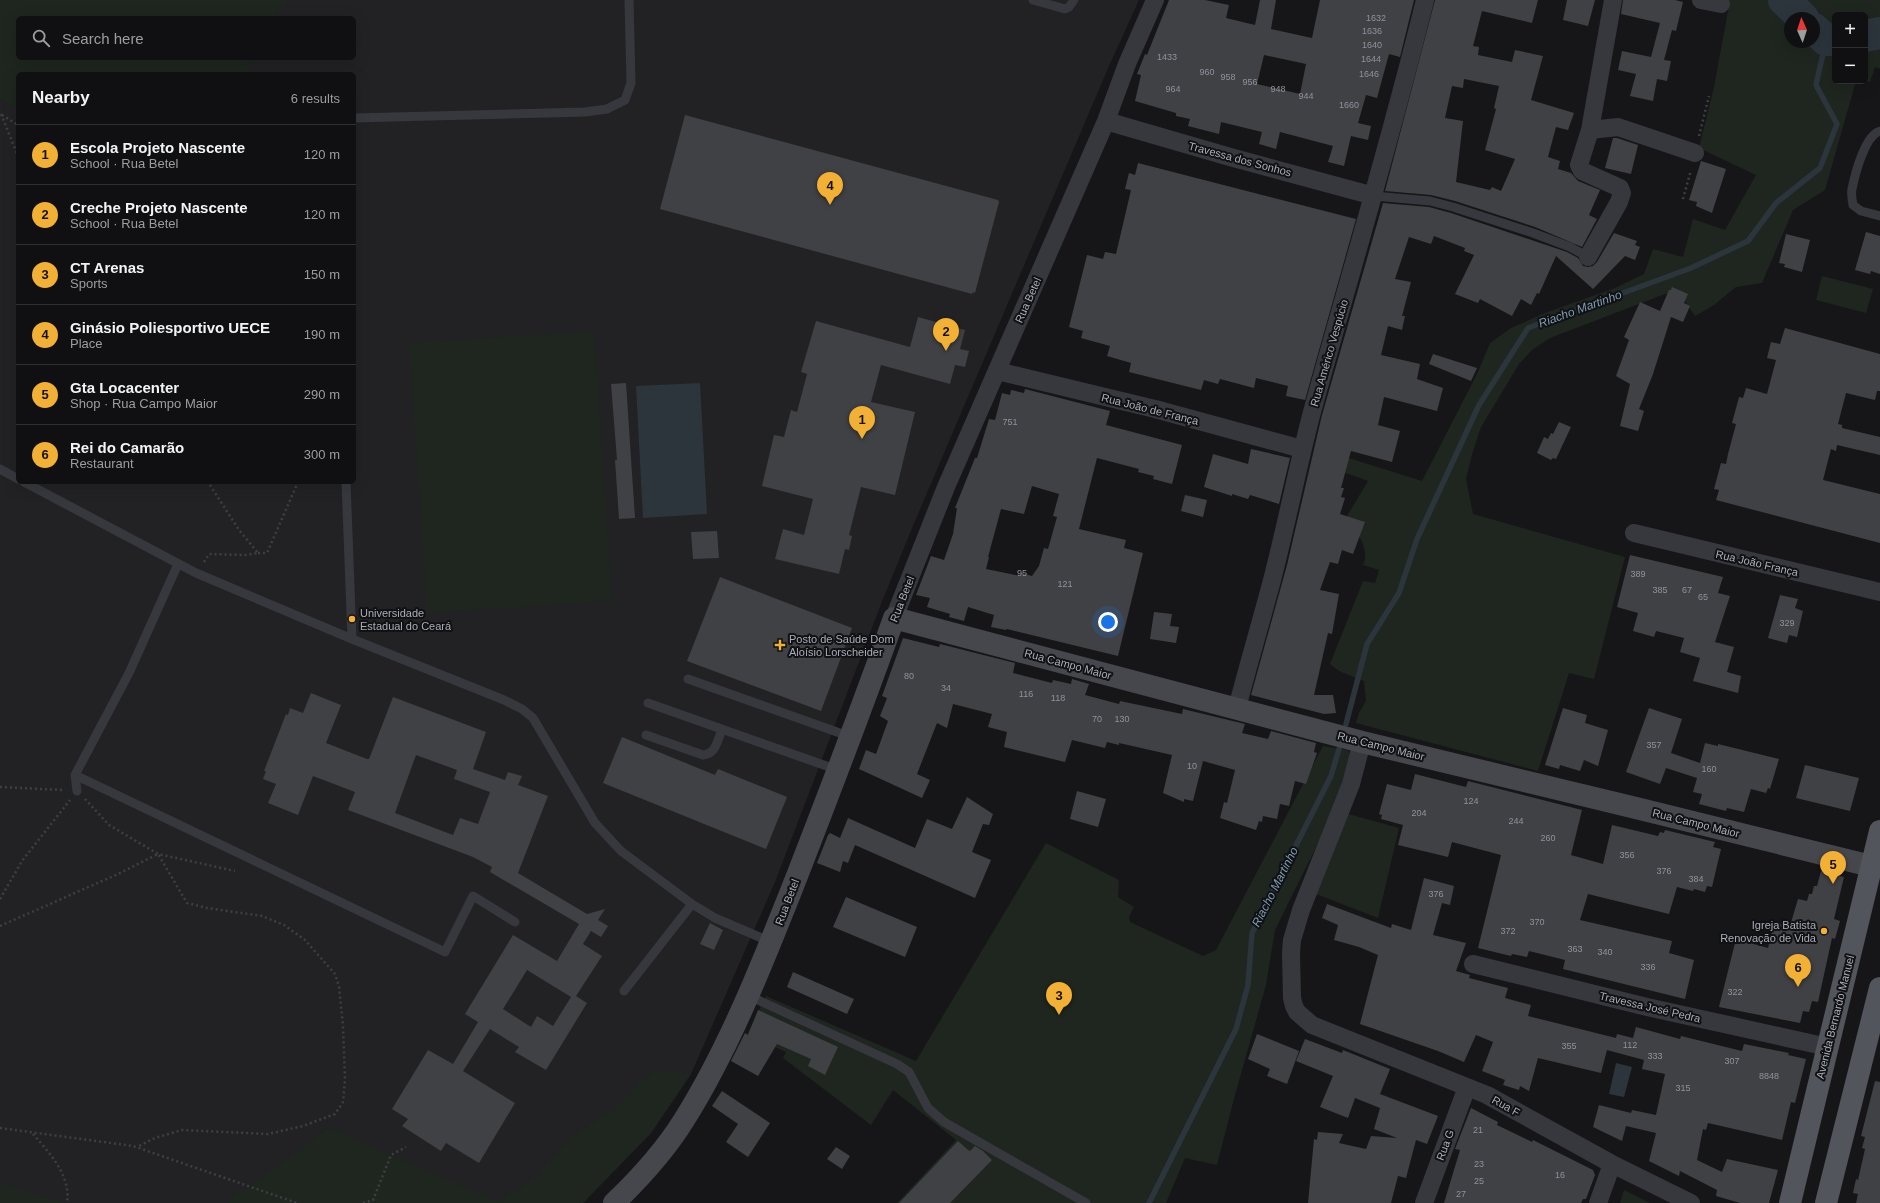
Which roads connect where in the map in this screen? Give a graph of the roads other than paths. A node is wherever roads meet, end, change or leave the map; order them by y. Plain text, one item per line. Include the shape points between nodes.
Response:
1 (629, 0) edge
2 (1033, 0) edge
3 (1074, 0) edge
4 (1155, 0) edge
5 (1425, 0) edge
6 (1613, 0) edge
7 (1701, 0) edge
8 (1721, 4) dead end
9 (356, 118) edge
10 (1106, 121) junction
11 (1590, 130) junction
12 (1880, 131) edge
13 (1695, 153) dead end
14 (1374, 196) junction
15 (1880, 216) edge
16 (1588, 257) joint
17 (997, 371) junction
18 (1302, 449) junction
19 (0, 469) edge
20 (16, 478) edge
21 (28, 484) edge
22 (346, 484) edge
23 (1634, 533) dead end
24 (178, 564) junction
25 (1880, 592) edge
26 (894, 618) junction
27 (352, 639) junction
28 (688, 679) dead end
29 (648, 703) dead end
30 (1237, 708) junction
31 (722, 730) junction
32 (646, 735) dead end
33 (851, 736) junction
34 (1362, 742) junction
35 (838, 770) junction
36 (75, 775) junction
37 (77, 791) road end
38 (1880, 831) edge
39 (1871, 866) junction
40 (692, 904) junction
41 (515, 922) dead end
42 (771, 942) junction
43 (1473, 964) dead end
44 (1880, 988) edge
45 (624, 991) dead end
46 (747, 995) junction
47 (1875, 1031) edge
48 (1828, 1047) junction
49 (1467, 1087) junction
50 (1612, 1164) junction
51 (614, 1203) edge
52 (1086, 1203) edge
53 (1424, 1203) edge
54 (1598, 1203) edge
55 (1691, 1203) edge
56 (1790, 1203) edge
57 (1826, 1203) edge

1 - 9 lane via 631,83 625,100 612,107 585,112
2 - 3 lane via 1065,8
4 - 10 street, Rua Betel
5 - 14 street, Rua Américo Vespúcio
6 - 11 street
7 - 8 street
10 - 14 street, Travessa dos Sonhos
10 - 17 street, Rua Betel
11 - 13 street via 1618,127
11 - 16 street via 1580,162 1582,171 1620,188 1622,193
12 - 15 lane via 1867,141 1852,190 1853,205 1861,211
14 - 16 lane via 1430,201 1453,207 1533,233
14 - 18 street, Rua Américo Vespúcio
17 - 18 street, Rua João de França via 1155,409
17 - 26 street, Rua Betel via 946,487
18 - 30 street, Rua Américo Vespúcio via 1271,583
19 - 20 lane
21 - 24 lane
22 - 27 lane
23 - 25 street, Rua João França
24 - 27 lane
24 - 36 lane via 129,673
26 - 30 street, Rua Campo Maior
26 - 33 street, Rua Betel
27 - 40 lane via 522,709 533,718 595,823 621,851
28 - 33 lane
29 - 31 lane
30 - 34 street, Rua Campo Maior
31 - 32 lane via 714,751 703,755
31 - 35 lane
33 - 35 street, Rua Betel
34 - 39 street, Rua Campo Maior
34 - 49 street, Rua F via 1352,784 1301,910 1292,940 1294,1006 1297,1012 1312,1024
35 - 42 street, Rua Betel
36 - 37 lane
36 - 41 lane via 445,952 473,896
38 - 39 main road, Avenida Bernardo Manuel
39 - 48 main road, Avenida Bernardo Manuel
40 - 42 lane via 715,918
40 - 45 lane
42 - 46 street, Rua Betel
43 - 48 street, Travessa José Pedra via 1647,1007
44 - 47 main road
46 - 51 street, Rua Betel via 720,1055 683,1121 643,1174
46 - 52 lane via 897,1064 909,1072 928,1108 944,1122
47 - 57 main road
48 - 56 main road, Avenida Bernardo Manuel
49 - 50 street, Rua F via 1487,1095
49 - 53 street, Rua G
50 - 54 street
50 - 55 street, Rua F

